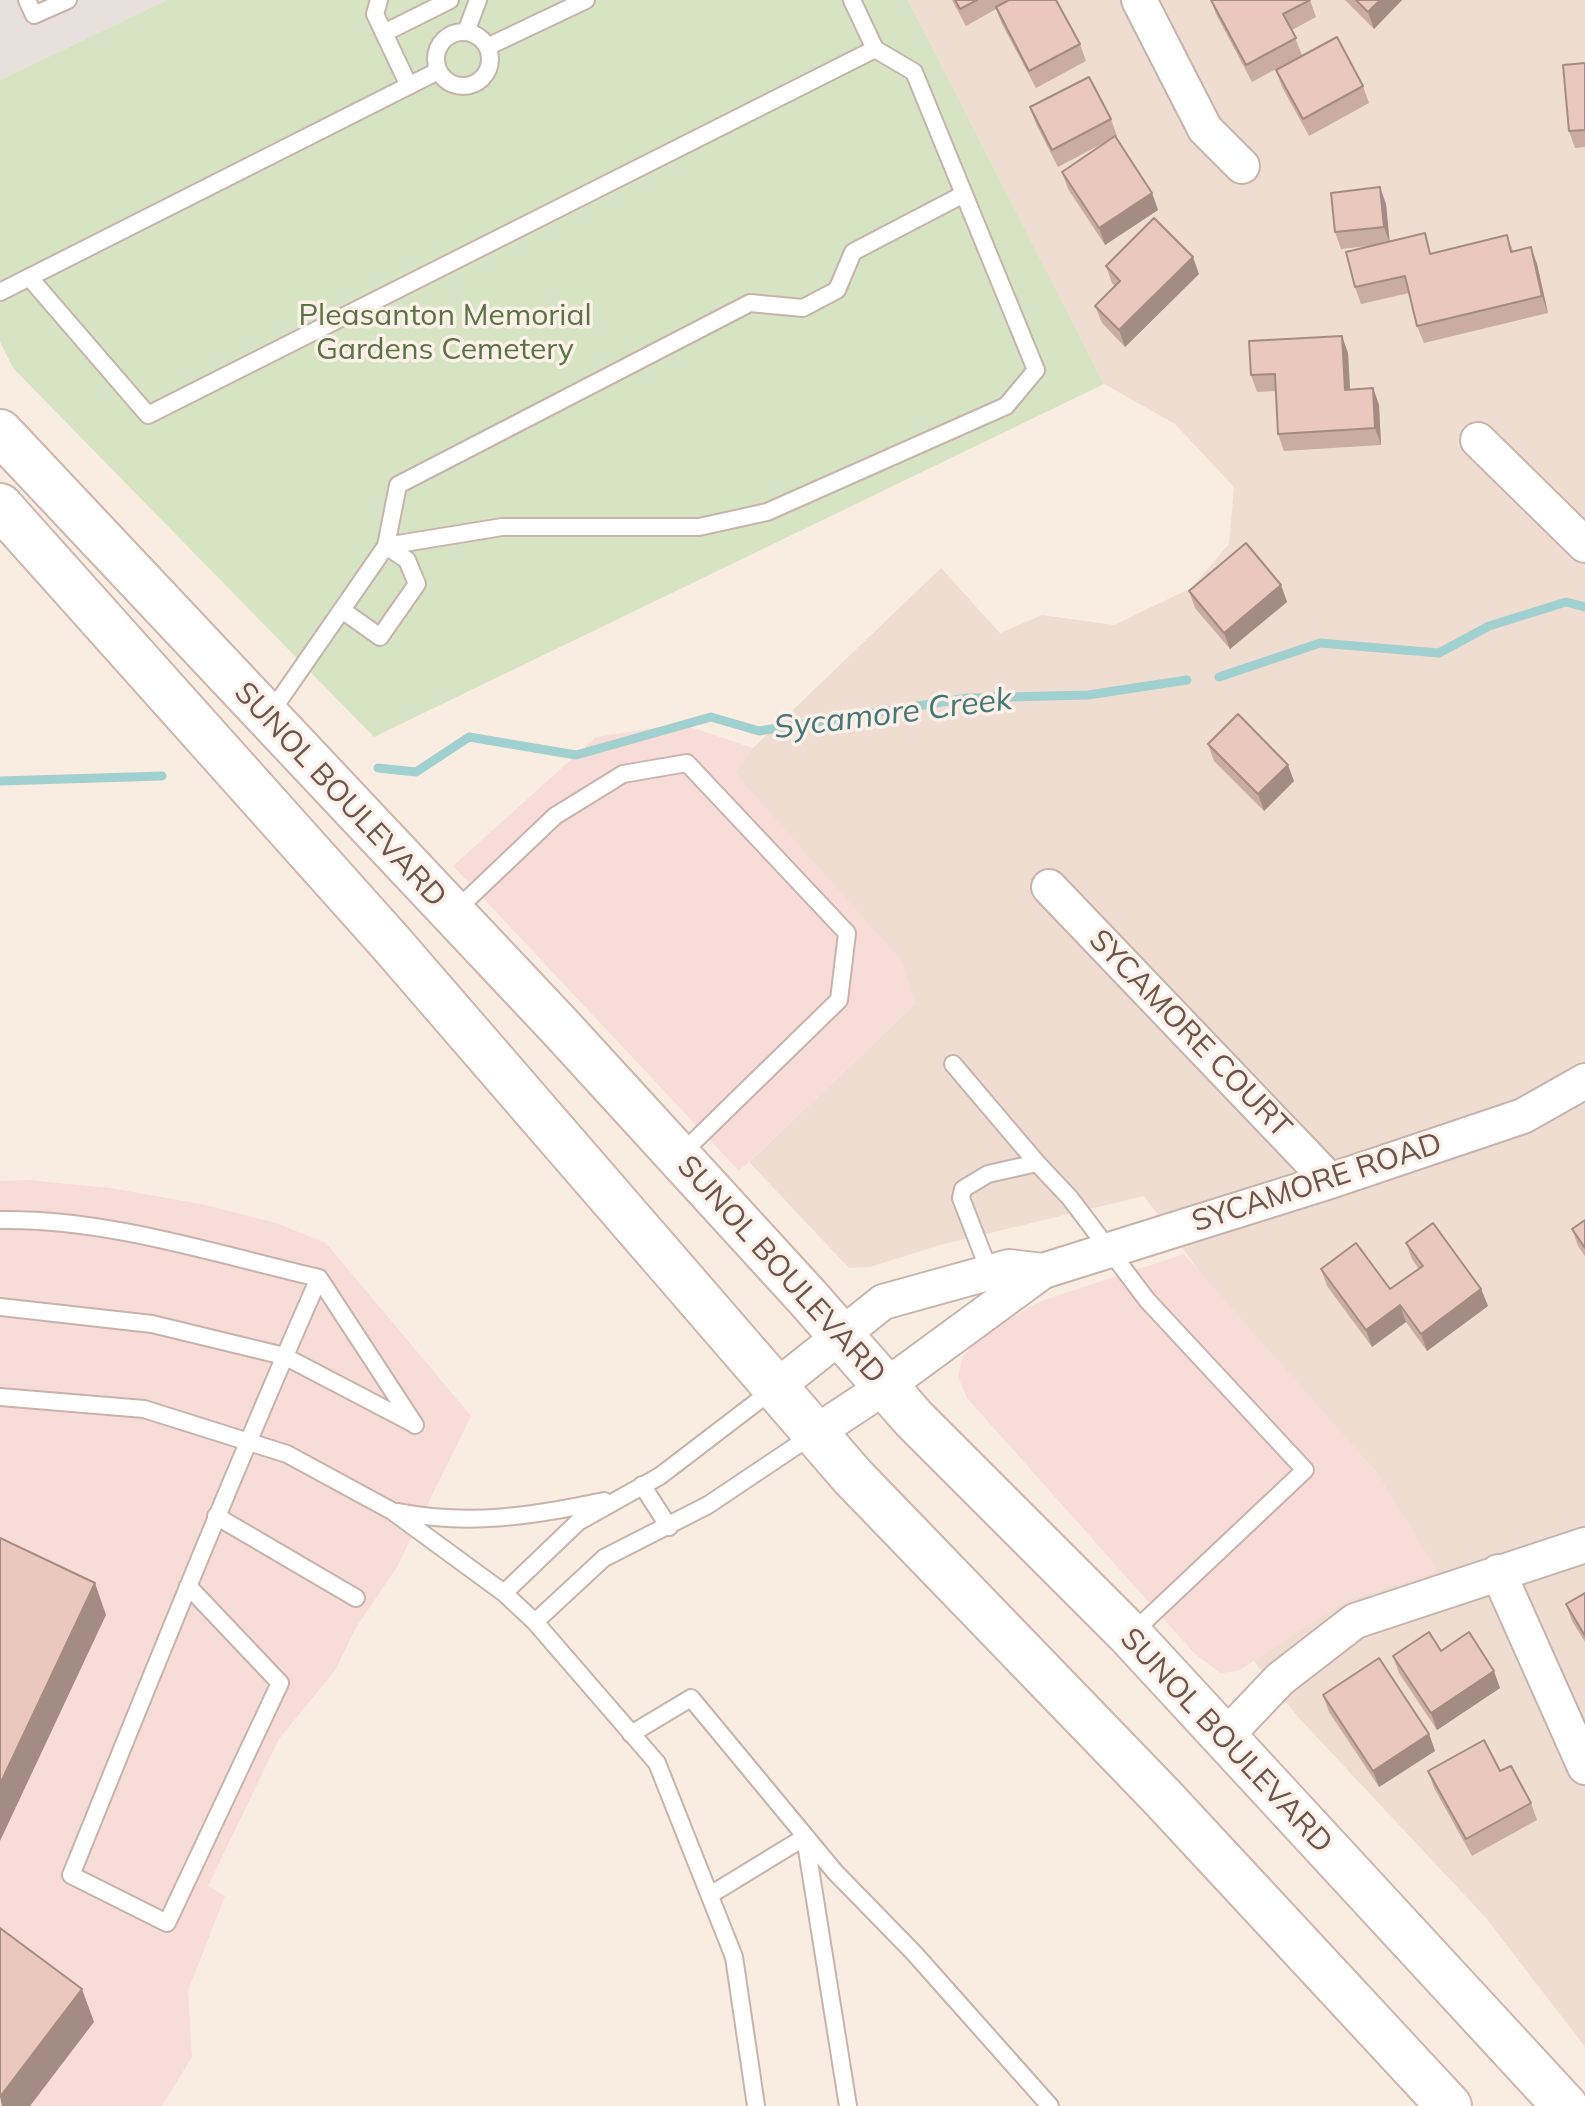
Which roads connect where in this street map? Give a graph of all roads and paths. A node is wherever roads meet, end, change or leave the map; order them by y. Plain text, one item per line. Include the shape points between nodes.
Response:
1 (27, 0) edge
2 (68, 0) edge
3 (379, 0) edge
4 (450, 0) edge
5 (478, 0) edge
6 (586, 0) edge
7 (852, 0) edge
8 (1139, 0) edge
9 (466, 32) junction
10 (384, 33) junction
11 (487, 47) junction
12 (875, 49) junction
13 (438, 71) junction
14 (409, 86) junction
15 (1242, 166) dead end
16 (964, 194) junction
17 (29, 277) junction
18 (0, 292) edge
19 (0, 432) edge
20 (1478, 440) dead end
21 (0, 506) edge
22 (1585, 545) edge
23 (386, 546) junction
24 (51, 562) junction
25 (342, 610) junction
26 (263, 714) junction
27 (1049, 887) dead end
28 (453, 914) junction
29 (953, 1064) dead end
30 (1585, 1081) edge
31 (679, 1157) junction
32 (1037, 1163) junction
33 (1330, 1181) junction
34 (0, 1220) edge
35 (1106, 1250) junction
36 (1043, 1271) junction
37 (990, 1273) junction
38 (319, 1278) junction
39 (0, 1307) edge
40 (841, 1336) junction
41 (284, 1356) junction
42 (886, 1386) junction
43 (775, 1388) junction
44 (0, 1397) edge
45 (815, 1433) junction
46 (246, 1441) junction
47 (642, 1485) junction
48 (616, 1499) junction
49 (392, 1511) junction
50 (216, 1516) junction
51 (669, 1527) junction
52 (1585, 1545) edge
53 (1498, 1572) junction
54 (188, 1586) junction
55 (504, 1593) junction
56 (356, 1598) dead end
57 (535, 1622) junction
58 (1130, 1635) junction
59 (631, 1734) junction
60 (1223, 1739) junction
61 (1585, 1767) edge
62 (805, 1837) junction
63 (710, 1895) junction
64 (756, 2106) edge
65 (848, 2106) edge
66 (1050, 2106) edge
67 (1449, 2106) edge
68 (1565, 2106) edge

1 - 2 lane via 34,15
3 - 10 lane via 375,14
4 - 10 lane
5 - 9 lane
6 - 11 lane
7 - 12 lane
8 - 15 street via 1205,129
9 - 11 lane
9 - 13 lane via 442,41
10 - 14 lane
11 - 13 lane via 489,68 475,84 454,86
12 - 16 lane via 914,72
12 - 17 lane via 148,415
13 - 14 lane
14 - 17 lane
16 - 23 lane via 853,252 837,290 803,308 750,303 398,485
16 - 23 lane via 1036,370 1006,406 767,512 699,527 502,527
17 - 18 lane
19 - 26 main road, SUNOL BOULEVARD
20 - 22 street
21 - 24 main road, SUNOL BOULEVARD
23 - 25 lane
23 - 25 lane via 407,560 417,584 380,637
24 - 26 main road via 123,609 219,714 236,722
24 - 43 main road, SUNOL BOULEVARD via 390,942
25 - 26 lane
26 - 28 main road, SUNOL BOULEVARD
27 - 33 street, SYCAMORE COURT
28 - 31 main road, SUNOL BOULEVARD
28 - 31 lane via 555,816 623,774 687,763 847,933 839,1000
29 - 32 lane
30 - 33 street, SYCAMORE ROAD via 1523,1116
31 - 40 main road, SUNOL BOULEVARD
32 - 35 lane via 1070,1198
32 - 37 lane via 988,1174 963,1189 961,1198
33 - 35 street, SYCAMORE ROAD
34 - 38 lane via 44,1219
35 - 36 street, SYCAMORE ROAD
35 - 58 lane via 1305,1470
36 - 37 street, SYCAMORE ROAD via 1009,1267
36 - 42 street, SYCAMORE ROAD
37 - 40 street, SYCAMORE ROAD via 883,1302
38 - 41 lane
38 - 41 lane via 415,1425
39 - 41 lane via 152,1324
40 - 42 main road, SUNOL BOULEVARD
40 - 43 street, SYCAMORE ROAD
41 - 46 lane
42 - 45 street, SYCAMORE ROAD
42 - 58 main road, SUNOL BOULEVARD
43 - 45 main road, SUNOL BOULEVARD
43 - 47 lane
44 - 46 lane via 144,1409
45 - 51 lane
45 - 67 main road, SUNOL BOULEVARD
46 - 49 lane via 287,1454
46 - 50 lane
47 - 48 lane
47 - 51 lane
48 - 49 lane via 511,1519 436,1519
48 - 55 lane via 578,1522
49 - 55 lane
50 - 54 lane
50 - 56 lane
51 - 57 lane via 604,1558
52 - 53 street
53 - 60 street via 1355,1621 1280,1679
53 - 61 street
54 - 54 lane via 280,1683 167,1923 71,1875
55 - 57 lane
57 - 59 lane
58 - 60 main road, SUNOL BOULEVARD
59 - 62 lane via 691,1698
59 - 63 lane via 657,1763
60 - 68 main road, SUNOL BOULEVARD
62 - 63 lane
62 - 65 lane
62 - 66 lane
63 - 64 lane via 734,1957

